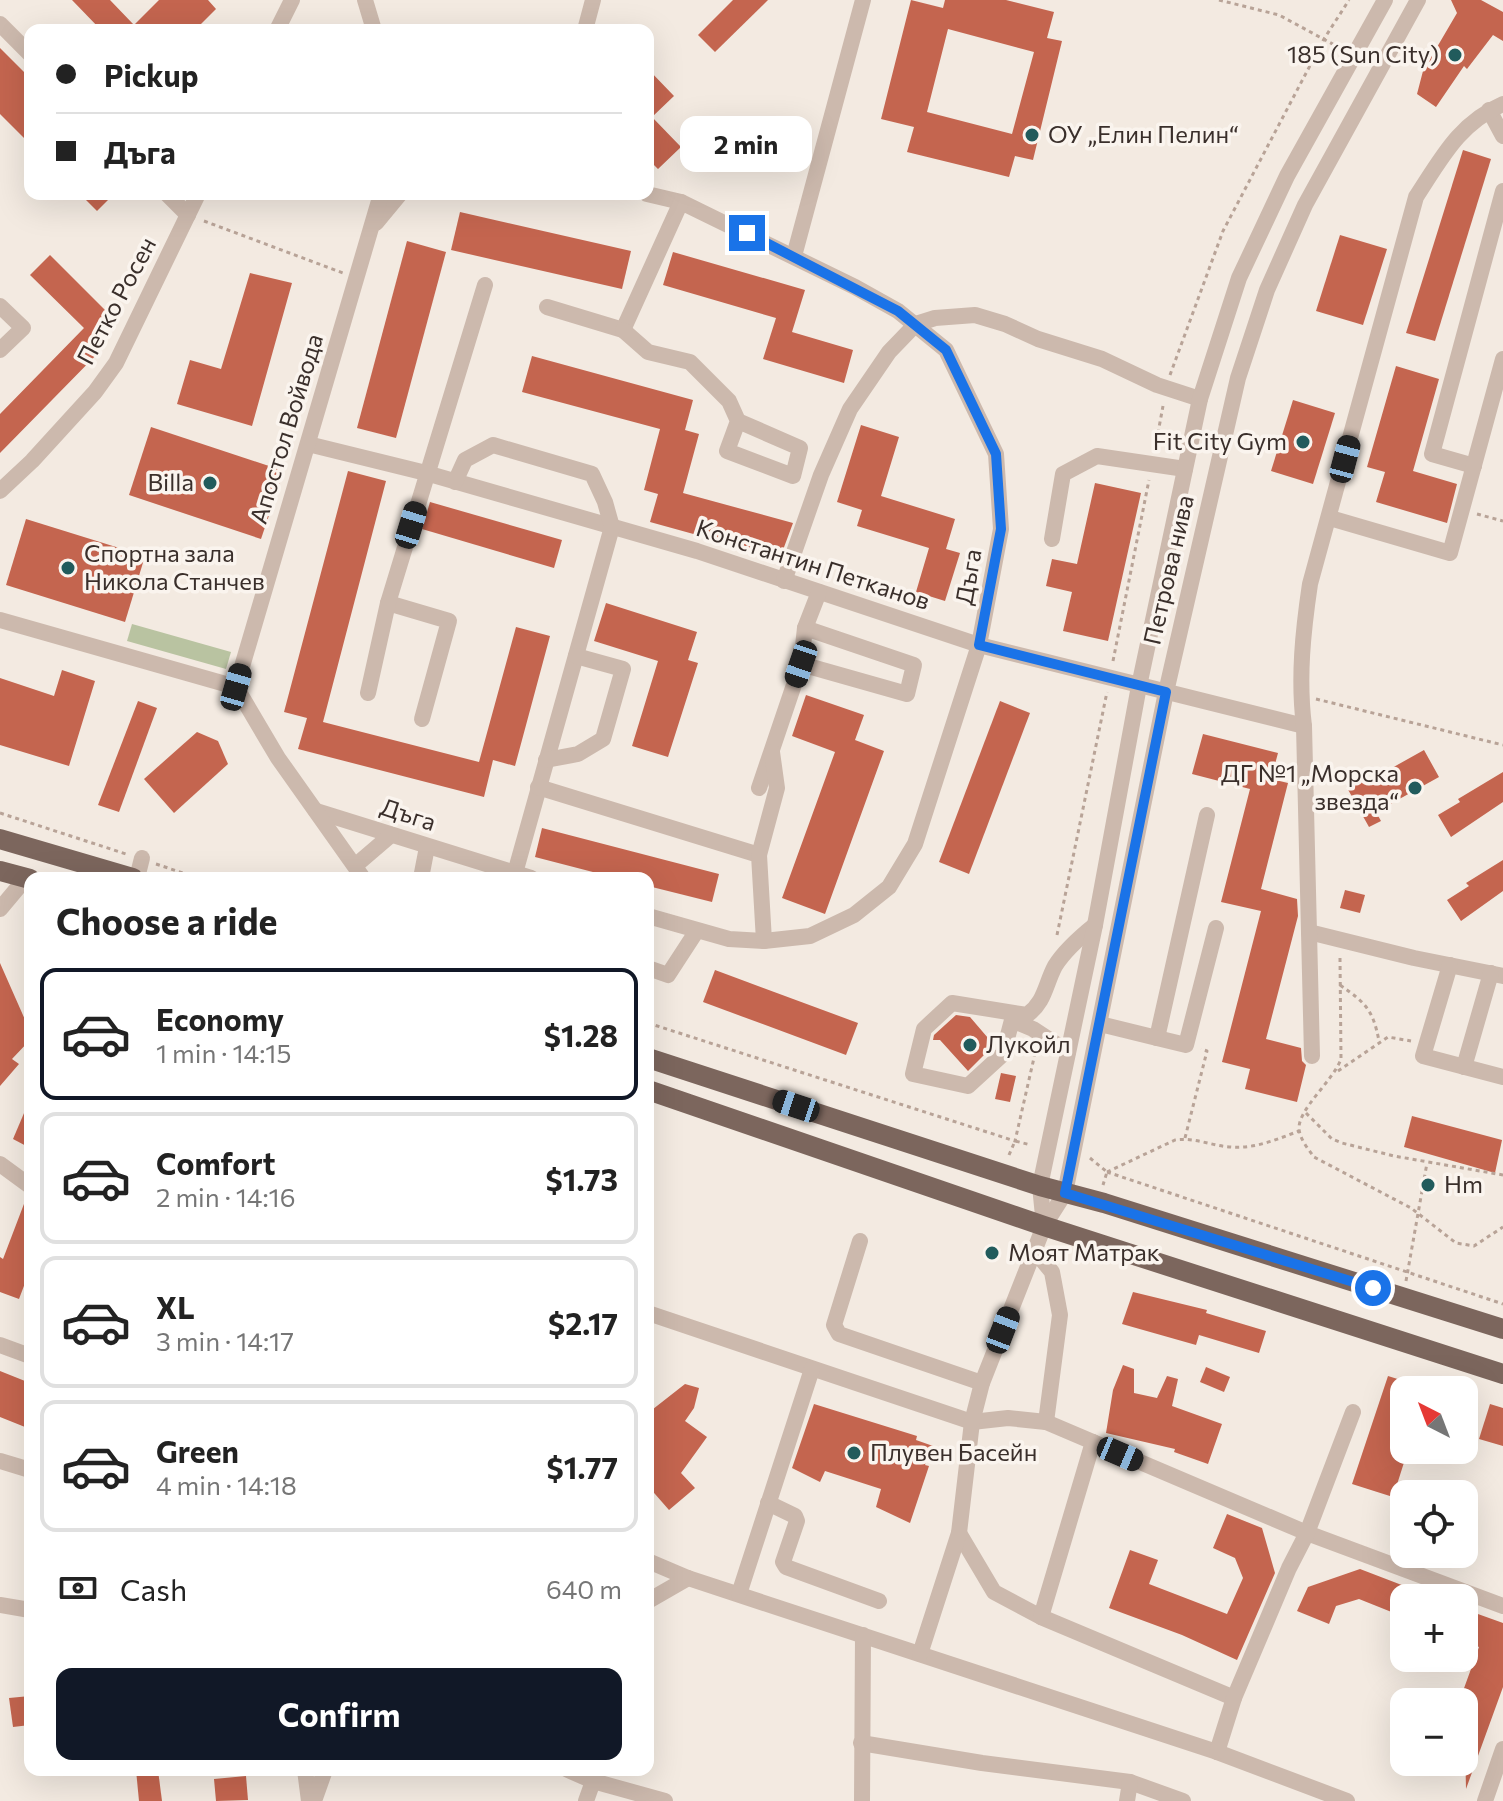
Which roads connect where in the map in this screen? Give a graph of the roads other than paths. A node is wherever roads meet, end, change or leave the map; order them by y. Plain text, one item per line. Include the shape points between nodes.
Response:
1 (292, 0) edge
2 (365, 0) edge
3 (593, 0) edge
4 (863, 0) edge
5 (1385, 0) edge
6 (1418, 0) edge
7 (0, 24) edge
8 (280, 24) edge
9 (372, 24) edge
10 (587, 24) edge
11 (24, 48) edge
12 (1496, 107) edge
13 (1503, 136) edge
14 (1503, 191) edge
15 (654, 196) edge
16 (173, 200) edge
17 (195, 200) edge
18 (380, 200) edge
19 (395, 200) edge
20 (681, 202) junction
21 (188, 215) junction
22 (373, 228) junction
23 (794, 256) junction
24 (485, 285) dead end
25 (0, 306) edge
26 (547, 307) dead end
27 (916, 324) junction
28 (623, 330) junction
29 (0, 350) edge
30 (1503, 359) edge
31 (1200, 399) junction
32 (738, 421) dead end
33 (308, 444) junction
34 (1474, 466) junction
35 (1185, 469) junction
36 (426, 473) junction
37 (455, 482) junction
38 (0, 491) edge
39 (1330, 518) junction
40 (612, 527) junction
41 (1052, 539) dead end
42 (784, 581) junction
43 (819, 592) junction
44 (388, 603) junction
45 (0, 620) edge
46 (805, 628) junction
47 (979, 645) junction
48 (576, 656) junction
49 (801, 664) junction
50 (1139, 686) junction
51 (236, 687) junction
52 (1166, 692) junction
53 (368, 693) dead end
54 (422, 719) dead end
55 (1304, 726) junction
56 (771, 749) junction
57 (546, 760) junction
58 (538, 787) junction
59 (759, 788) dead end
60 (316, 811) junction
61 (1207, 815) dead end
62 (368, 828) junction
63 (391, 835) junction
64 (0, 839) edge
65 (342, 845) junction
66 (427, 847) junction
67 (759, 855) junction
68 (139, 868) edge
69 (0, 871) edge
70 (360, 871) edge
71 (422, 872) edge
72 (513, 872) edge
73 (524, 872) edge
74 (24, 878) edge
75 (24, 883) edge
76 (0, 909) edge
77 (654, 918) edge
78 (1095, 925) junction
79 (1216, 928) dead end
80 (696, 932) junction
81 (1309, 932) junction
82 (764, 941) junction
83 (1450, 965) junction
84 (654, 970) edge
85 (1497, 974) edge
86 (1013, 1016) junction
87 (1100, 1024) junction
88 (1157, 1038) junction
89 (1068, 1052) junction
90 (1312, 1056) dead end
91 (654, 1060) edge
92 (1464, 1067) junction
93 (1503, 1077) edge
94 (654, 1092) edge
95 (0, 1164) edge
96 (24, 1182) edge
97 (1040, 1186) junction
98 (1065, 1193) junction
99 (1044, 1226) junction
100 (860, 1241) dead end
101 (1034, 1250) junction
102 (654, 1315) edge
103 (1503, 1329) edge
104 (0, 1345) edge
105 (24, 1352) edge
106 (812, 1369) junction
107 (1503, 1374) edge
108 (982, 1383) junction
109 (1353, 1412) dead end
110 (972, 1422) junction
111 (1046, 1422) junction
112 (1093, 1442) junction
113 (0, 1461) edge
114 (24, 1468) edge
115 (768, 1503) junction
116 (959, 1533) junction
117 (1307, 1533) junction
118 (654, 1564) edge
119 (688, 1578) junction
120 (739, 1594) junction
121 (654, 1598) edge
122 (879, 1601) dead end
123 (0, 1605) edge
124 (1503, 1606) edge
125 (24, 1609) edge
126 (1041, 1617) junction
127 (863, 1635) junction
128 (920, 1654) junction
129 (1234, 1698) junction
130 (861, 1743) junction
131 (1503, 1749) edge
132 (1217, 1752) junction
133 (306, 1776) edge
134 (322, 1776) edge
135 (595, 1776) edge
136 (1130, 1782) junction
137 (312, 1801) edge
138 (586, 1801) edge
139 (665, 1801) edge
140 (862, 1801) edge
141 (1127, 1801) edge
142 (1183, 1801) edge
143 (1347, 1801) edge
144 (1485, 1801) edge

1 - 8 street
2 - 9 street
3 - 10 street
4 - 23 street
5 - 31 street, Петрова нива via 1287,176 1239,278
6 - 52 street, Петрова нива via 1305,205 1267,290 1238,378
7 - 11 street
12 - 13 street
12 - 39 street via 1469,123 1416,197
14 - 34 street via 1432,454
15 - 20 street, Дъга
16 - 21 street
17 - 21 street, Петко Росен
18 - 22 street, Апостол Войвода
19 - 22 street
20 - 23 street, Дъга
20 - 28 street
21 - 38 street, Петко Росен via 116,363 43,450
22 - 33 street, Апостол Войвода
23 - 27 street, Дъга
24 - 36 street
25 - 29 street via 23,328
26 - 28 street
27 - 31 street via 975,315
27 - 42 street via 889,352 850,409
27 - 47 street, Дъга via 946,350 996,454 1001,529
28 - 32 street via 648,352 690,362 729,401
30 - 34 street
31 - 35 street, Петрова нива
33 - 36 street, Константин Петканов
33 - 51 street, Апостол Войвода
34 - 39 street via 1450,553
35 - 41 street via 1097,456 1063,474
35 - 50 street, Петрова нива
36 - 37 street, Константин Петканов
36 - 44 street
37 - 40 street, Константин Петканов
37 - 40 street via 465,460 493,445 507,449 592,474
39 - 55 street via 1310,584 1302,637
40 - 42 street, Константин Петканов
40 - 48 street
42 - 43 street, Константин Петканов
43 - 46 street
43 - 47 street, Константин Петканов
44 - 53 street
44 - 54 street via 449,621
45 - 51 street
46 - 49 street
46 - 49 street via 914,665 907,694
47 - 50 street, Константин Петканов
47 - 82 street, Дъга via 915,844 889,887 854,915 810,936
48 - 57 street
48 - 57 street via 623,669 603,739 578,754
49 - 56 street
50 - 52 street, Константин Петканов
50 - 78 street, Петрова нива
51 - 60 street
52 - 55 street, Константин Петканов
52 - 87 street, Петрова нива
55 - 81 street
56 - 59 street
56 - 67 street via 777,788
57 - 58 street
58 - 67 street
58 - 73 street
60 - 62 street, Дъга
60 - 65 street
61 - 88 street
62 - 63 street, Дъга
62 - 65 street
63 - 66 street, Дъга
63 - 70 street
64 - 68 main road
65 - 70 street
66 - 71 street
66 - 72 street, Дъга
67 - 82 street
69 - 74 main road
75 - 76 street
77 - 80 street, Дъга
78 - 86 street via 1055,967 1039,1006 1027,1015
78 - 89 street, Петрова нива
79 - 88 street via 1186,1045
80 - 82 street, Дъга
80 - 84 street via 668,975
81 - 83 street
81 - 90 street
83 - 85 street
83 - 92 street via 1423,1056
85 - 92 street
86 - 86 street via 952,1003 924,1029 913,1074 968,1086 1003,1054
86 - 89 street
87 - 88 street
87 - 98 street, Петрова нива
89 - 97 street, Петрова нива
91 - 97 main road
92 - 93 street
94 - 99 main road
95 - 96 street
97 - 98 main road
97 - 99 street, Петрова нива
98 - 99 street, Петрова нива
98 - 103 main road
99 - 101 street, Петрова нива
99 - 107 main road
100 - 108 street via 834,1325 839,1334
101 - 108 street, Петрова нива
101 - 111 street via 1052,1272 1060,1315
102 - 106 street
104 - 105 street
106 - 110 street
106 - 115 street
108 - 110 street, Петрова нива
109 - 117 street
110 - 111 street
110 - 116 street, Петрова нива
111 - 112 street
112 - 117 street
112 - 126 street
113 - 114 street
115 - 120 street
115 - 122 street via 797,1521 783,1562 786,1567
116 - 126 street via 994,1592
116 - 128 street, Петрова нива
117 - 124 street
117 - 129 street
118 - 119 street
119 - 120 street
119 - 121 street
120 - 127 street
123 - 125 street
126 - 129 street
127 - 128 street
127 - 130 street
128 - 132 street
129 - 132 street
130 - 136 street
130 - 140 street
131 - 144 street
132 - 143 street
133 - 137 street
134 - 137 street
135 - 138 street
135 - 139 street
136 - 141 street
136 - 142 street

